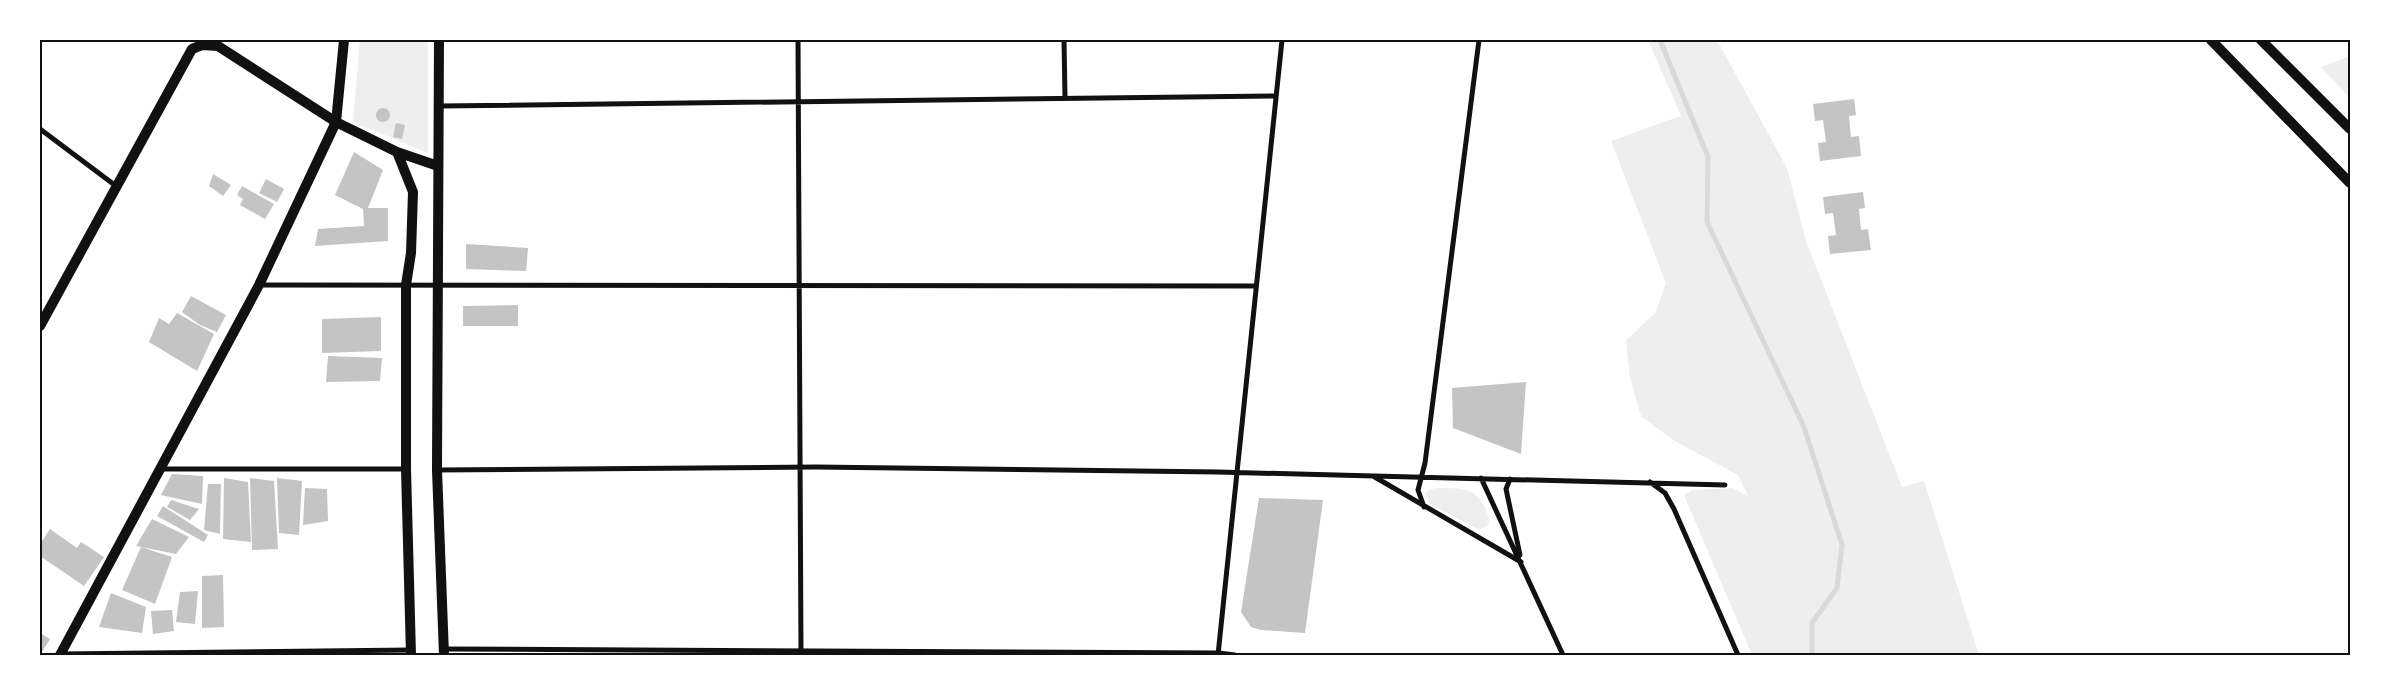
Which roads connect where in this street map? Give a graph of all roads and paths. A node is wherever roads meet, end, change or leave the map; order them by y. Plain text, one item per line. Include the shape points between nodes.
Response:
1 (344, 40) edge
2 (439, 40) edge
3 (798, 40) edge
4 (1064, 40) edge
5 (1282, 40) edge
6 (1479, 40) edge
7 (2211, 40) edge
8 (2262, 40) edge
9 (1276, 96) junction
10 (1065, 98) junction
11 (799, 101) junction
12 (438, 106) junction
13 (336, 122) junction
14 (40, 130) edge
15 (2350, 130) edge
16 (397, 152) junction
17 (438, 166) junction
18 (2350, 183) edge
19 (117, 186) junction
20 (259, 285) junction
21 (406, 285) junction
22 (438, 285) junction
23 (799, 286) junction
24 (1256, 286) junction
25 (40, 326) edge
26 (800, 467) junction
27 (160, 469) junction
28 (406, 469) junction
29 (436, 470) junction
30 (1238, 472) junction
31 (1371, 475) junction
32 (1422, 476) junction
33 (1481, 478) junction
34 (1510, 479) junction
35 (1650, 482) junction
36 (1725, 485) dead end
37 (1424, 507) junction
38 (1521, 563) junction
39 (444, 652) edge
40 (411, 653) edge
41 (801, 653) edge
42 (61, 654) edge
43 (1218, 654) edge
44 (1235, 655) edge
45 (1563, 655) edge
46 (1738, 655) edge

1 - 13 main road
2 - 12 main road
3 - 11 street
4 - 10 street
5 - 9 street
6 - 32 street
7 - 18 main road
8 - 15 main road
9 - 10 street
9 - 24 street
10 - 11 street
11 - 12 street
11 - 23 street
12 - 17 main road
13 - 16 main road
13 - 19 main road via 218,46 202,46 192,49
13 - 20 main road
14 - 19 street
16 - 17 main road
16 - 21 main road via 413,192 411,253
17 - 22 main road
19 - 25 main road
20 - 21 street
20 - 27 main road
21 - 22 street
21 - 28 main road
22 - 23 street
22 - 29 main road
23 - 24 street
23 - 26 street
24 - 30 street
26 - 29 street
26 - 30 street
26 - 41 street
27 - 28 street
27 - 42 main road
28 - 40 main road
29 - 39 main road
30 - 31 street
30 - 43 street
31 - 32 street
31 - 37 street
32 - 33 street
32 - 37 street via 1418,490
33 - 34 street
33 - 38 street
34 - 35 street
34 - 38 street via 1506,489
35 - 36 street
35 - 46 street via 1664,493 1674,509
37 - 38 street
38 - 45 street
39 - 41 street
40 - 42 street
41 - 43 street
43 - 44 street

